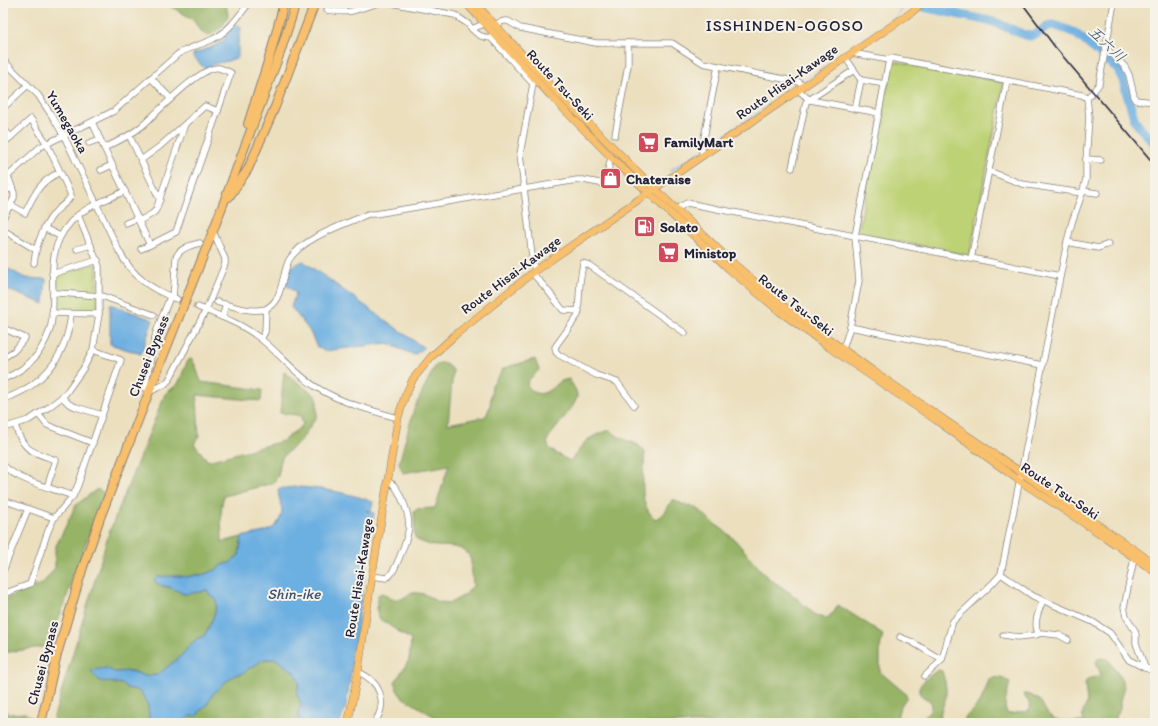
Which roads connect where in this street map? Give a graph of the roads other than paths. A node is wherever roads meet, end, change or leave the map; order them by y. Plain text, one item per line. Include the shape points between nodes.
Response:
1 (249, 3) edge
2 (284, 3) edge
3 (296, 3) edge
4 (315, 3) edge
5 (379, 3) edge
6 (391, 3) edge
7 (466, 3) edge
8 (475, 3) edge
9 (922, 3) edge
10 (1114, 3) edge
11 (327, 10) dead end
12 (486, 23) junction
13 (495, 24) junction
14 (472, 29) junction
15 (628, 43) junction
16 (1106, 49) junction
17 (848, 55) junction
18 (3, 60) edge
19 (890, 60) junction
20 (8, 65) junction
21 (718, 66) junction
22 (3, 70) edge
23 (854, 70) junction
24 (151, 78) junction
25 (861, 80) junction
26 (1008, 81) junction
27 (884, 84) junction
28 (28, 85) junction
29 (800, 86) junction
30 (1087, 98) junction
31 (171, 99) junction
32 (810, 100) junction
33 (1155, 102) edge
34 (3, 108) edge
35 (855, 109) junction
36 (218, 111) junction
37 (879, 113) junction
38 (92, 122) junction
39 (185, 124) junction
40 (4, 127) edge
41 (130, 135) junction
42 (615, 135) dead end
43 (64, 136) junction
44 (11, 137) junction
45 (100, 139) junction
46 (3, 144) edge
47 (47, 144) junction
48 (89, 144) dead end
49 (104, 148) junction
50 (702, 152) junction
51 (611, 157) junction
52 (1086, 159) junction
53 (141, 160) junction
54 (1101, 160) dead end
55 (112, 165) junction
56 (792, 168) dead end
57 (101, 171) dead end
58 (989, 171) junction
59 (60, 172) junction
60 (12, 188) junction
61 (524, 189) junction
62 (125, 191) junction
63 (652, 191) junction
64 (3, 192) edge
65 (1083, 192) junction
66 (1097, 193) dead end
67 (160, 200) junction
68 (11, 205) junction
69 (96, 205) junction
70 (676, 209) junction
71 (220, 211) junction
72 (78, 216) junction
73 (3, 218) edge
74 (138, 219) junction
75 (126, 223) dead end
76 (44, 228) junction
77 (3, 230) edge
78 (213, 231) junction
79 (60, 236) junction
80 (855, 236) junction
81 (200, 242) dead end
82 (1067, 242) junction
83 (1109, 244) dead end
84 (91, 245) junction
85 (150, 245) junction
86 (141, 249) dead end
87 (36, 250) junction
88 (76, 250) dead end
89 (971, 258) junction
90 (98, 260) junction
91 (34, 263) dead end
92 (534, 272) junction
93 (52, 274) junction
94 (1060, 276) junction
95 (57, 293) dead end
96 (100, 296) junction
97 (173, 298) junction
98 (217, 302) dead end
99 (226, 305) junction
100 (198, 307) tunnel mouth
101 (266, 309) junction
102 (206, 310) junction
103 (579, 311) junction
104 (52, 313) junction
105 (71, 314) junction
106 (99, 314) junction
107 (154, 315) dead end
108 (222, 317) junction
109 (850, 327) junction
110 (3, 328) edge
111 (685, 333) dead end
112 (261, 339) junction
113 (843, 349) junction
114 (93, 350) junction
115 (3, 358) edge
116 (1042, 364) junction
117 (3, 379) edge
118 (149, 392) junction
119 (62, 397) junction
120 (3, 399) edge
121 (634, 405) dead end
122 (38, 414) junction
123 (102, 415) junction
124 (398, 418) junction
125 (14, 425) junction
126 (3, 428) edge
127 (93, 443) junction
128 (3, 465) edge
129 (1022, 473) junction
130 (1020, 480) junction
131 (387, 481) junction
132 (47, 487) junction
133 (73, 496) junction
134 (3, 500) edge
135 (28, 509) junction
136 (54, 518) junction
137 (1135, 554) junction
138 (1155, 564) edge
139 (3, 571) edge
140 (1155, 572) edge
141 (1001, 574) junction
142 (372, 576) junction
143 (3, 594) edge
144 (1042, 600) junction
145 (1038, 633) junction
146 (1003, 635) dead end
147 (900, 637) dead end
148 (1068, 640) dead end
149 (942, 660) junction
150 (1145, 668) junction
151 (1155, 671) edge
152 (358, 672) junction
153 (925, 676) dead end
154 (41, 723) edge
155 (348, 723) edge
156 (374, 723) edge

1 - 24 street via 221,34 182,51
2 - 71 highway
3 - 71 highway, Chusei Bypass via 280,53
4 - 71 highway via 248,169
5 - 11 street via 346,12
6 - 14 street via 455,15
7 - 12 main road, Route Tsu-Seki
8 - 13 main road, Route Tsu-Seki
9 - 17 main road, Route Hisai-Kawage
10 - 16 street
12 - 13 street
12 - 14 street
12 - 51 main road, Route Tsu-Seki via 550,95
13 - 15 street via 508,20 520,28 576,40
13 - 63 main road, Route Tsu-Seki
14 - 61 street via 477,35 491,38 533,84 520,154
15 - 21 street via 672,43 703,63
15 - 42 street via 628,65
16 - 30 street via 1099,84
16 - 33 street via 1125,66 1135,100
17 - 19 street
17 - 23 street
17 - 29 main road, Route Hisai-Kawage
18 - 20 street, Yumegaoka
19 - 26 street via 891,58
19 - 27 street
20 - 22 street
20 - 28 street, Yumegaoka
21 - 29 street
21 - 50 street
23 - 25 street
23 - 32 street
24 - 31 street
24 - 38 street via 114,111
25 - 27 street
25 - 35 street
26 - 30 street
26 - 58 street
27 - 37 street
28 - 34 street
28 - 43 street, Yumegaoka via 38,95
29 - 32 street
29 - 50 main road, Route Hisai-Kawage
30 - 52 street via 1089,117
31 - 36 street via 193,79 218,68 231,73
31 - 41 street
32 - 35 street
32 - 56 street via 806,102
35 - 37 street
36 - 39 street via 205,106
36 - 85 street via 176,232
37 - 80 street
38 - 43 street
38 - 45 street
39 - 53 street
39 - 67 street
40 - 44 street
41 - 49 street
41 - 53 street
43 - 47 street
43 - 69 street, Yumegaoka
44 - 46 street
44 - 47 street via 31,119
45 - 48 street
45 - 49 street
47 - 59 street
47 - 60 street via 40,147 8,176
49 - 55 street
50 - 63 main road, Route Hisai-Kawage
51 - 61 street via 605,184 583,180
51 - 63 main road, Route Tsu-Seki
52 - 54 street
52 - 65 street
53 - 67 street
55 - 57 street
55 - 62 street
58 - 65 street via 1022,184
58 - 89 street
59 - 68 street via 49,177 37,189 25,213
59 - 76 street via 71,195
60 - 64 street
60 - 68 street via 14,198
61 - 92 street
61 - 101 street via 368,214 323,234 297,251 289,260 276,301
62 - 69 street
62 - 74 street
63 - 70 main road, Route Tsu-Seki
63 - 92 main road, Route Hisai-Kawage
63 - 130 main road, Route Tsu-Seki via 729,269 779,311
65 - 66 street
65 - 82 street
67 - 74 street via 155,213
68 - 73 street
69 - 72 street
69 - 97 street, Yumegaoka via 127,265 146,284
70 - 80 street via 687,203
70 - 113 main road, Route Tsu-Seki via 782,305
71 - 78 highway, Chusei Bypass
72 - 79 street
72 - 84 street
74 - 75 street
74 - 85 street
76 - 79 street
76 - 87 street
77 - 87 street
78 - 102 street via 225,264
78 - 118 highway, Chusei Bypass
79 - 93 street via 53,258
80 - 89 street
80 - 109 street via 859,281
81 - 97 street via 182,250 176,257
82 - 83 street via 1098,248
82 - 94 street
84 - 88 street
84 - 90 street
85 - 86 street
87 - 91 street
89 - 94 street
90 - 93 street
90 - 96 street
92 - 103 street via 563,310
92 - 124 main road, Route Hisai-Kawage via 431,357 413,379
93 - 104 street
94 - 116 street
95 - 96 street
96 - 106 street
96 - 107 street
97 - 118 street via 156,332 145,387
98 - 99 street
99 - 101 street
99 - 108 street
100 - 102 street
101 - 112 street via 266,332
102 - 108 street
102 - 118 street via 169,380
103 - 111 street via 583,262
103 - 121 street via 555,347 556,352 575,365 617,382
104 - 105 street
104 - 117 street via 49,332 41,350 32,362 14,375
105 - 106 street
105 - 120 street via 62,349 48,370 28,388
106 - 114 street
108 - 112 street
109 - 113 street
109 - 116 street
110 - 115 street via 25,338 14,351
112 - 124 street via 296,372 323,392 354,405
113 - 129 main road, Route Tsu-Seki
114 - 119 street via 83,369
114 - 123 street via 121,360
116 - 129 street
118 - 154 highway, Chusei Bypass via 83,567 57,654
119 - 122 street
119 - 123 street via 76,408
122 - 125 street
122 - 127 street via 51,427
123 - 127 street
124 - 131 main road, Route Hisai-Kawage
125 - 126 street
125 - 132 street via 21,441 28,449 56,460
127 - 133 street
128 - 132 street via 16,476
129 - 130 street
129 - 137 main road, Route Tsu-Seki
130 - 137 main road, Route Tsu-Seki
130 - 141 street
131 - 142 main road, Route Hisai-Kawage
131 - 142 street via 396,486 406,508 409,531 391,574 386,578
132 - 133 street
133 - 136 street
134 - 135 street
135 - 136 street
135 - 139 street
136 - 143 street via 30,584
137 - 138 main road, Route Tsu-Seki
137 - 140 main road, Route Tsu-Seki
137 - 150 street via 1124,607 1135,631 1136,643
141 - 144 street
141 - 149 street via 954,621
142 - 152 main road, Route Hisai-Kawage
144 - 145 street via 1036,622
144 - 150 street via 1093,622 1110,633 1129,660
145 - 146 street via 1018,637
145 - 148 street via 1059,635
147 - 149 street
149 - 153 street
150 - 151 street
152 - 155 main road, Route Hisai-Kawage
152 - 156 street via 370,679 380,694 380,714

